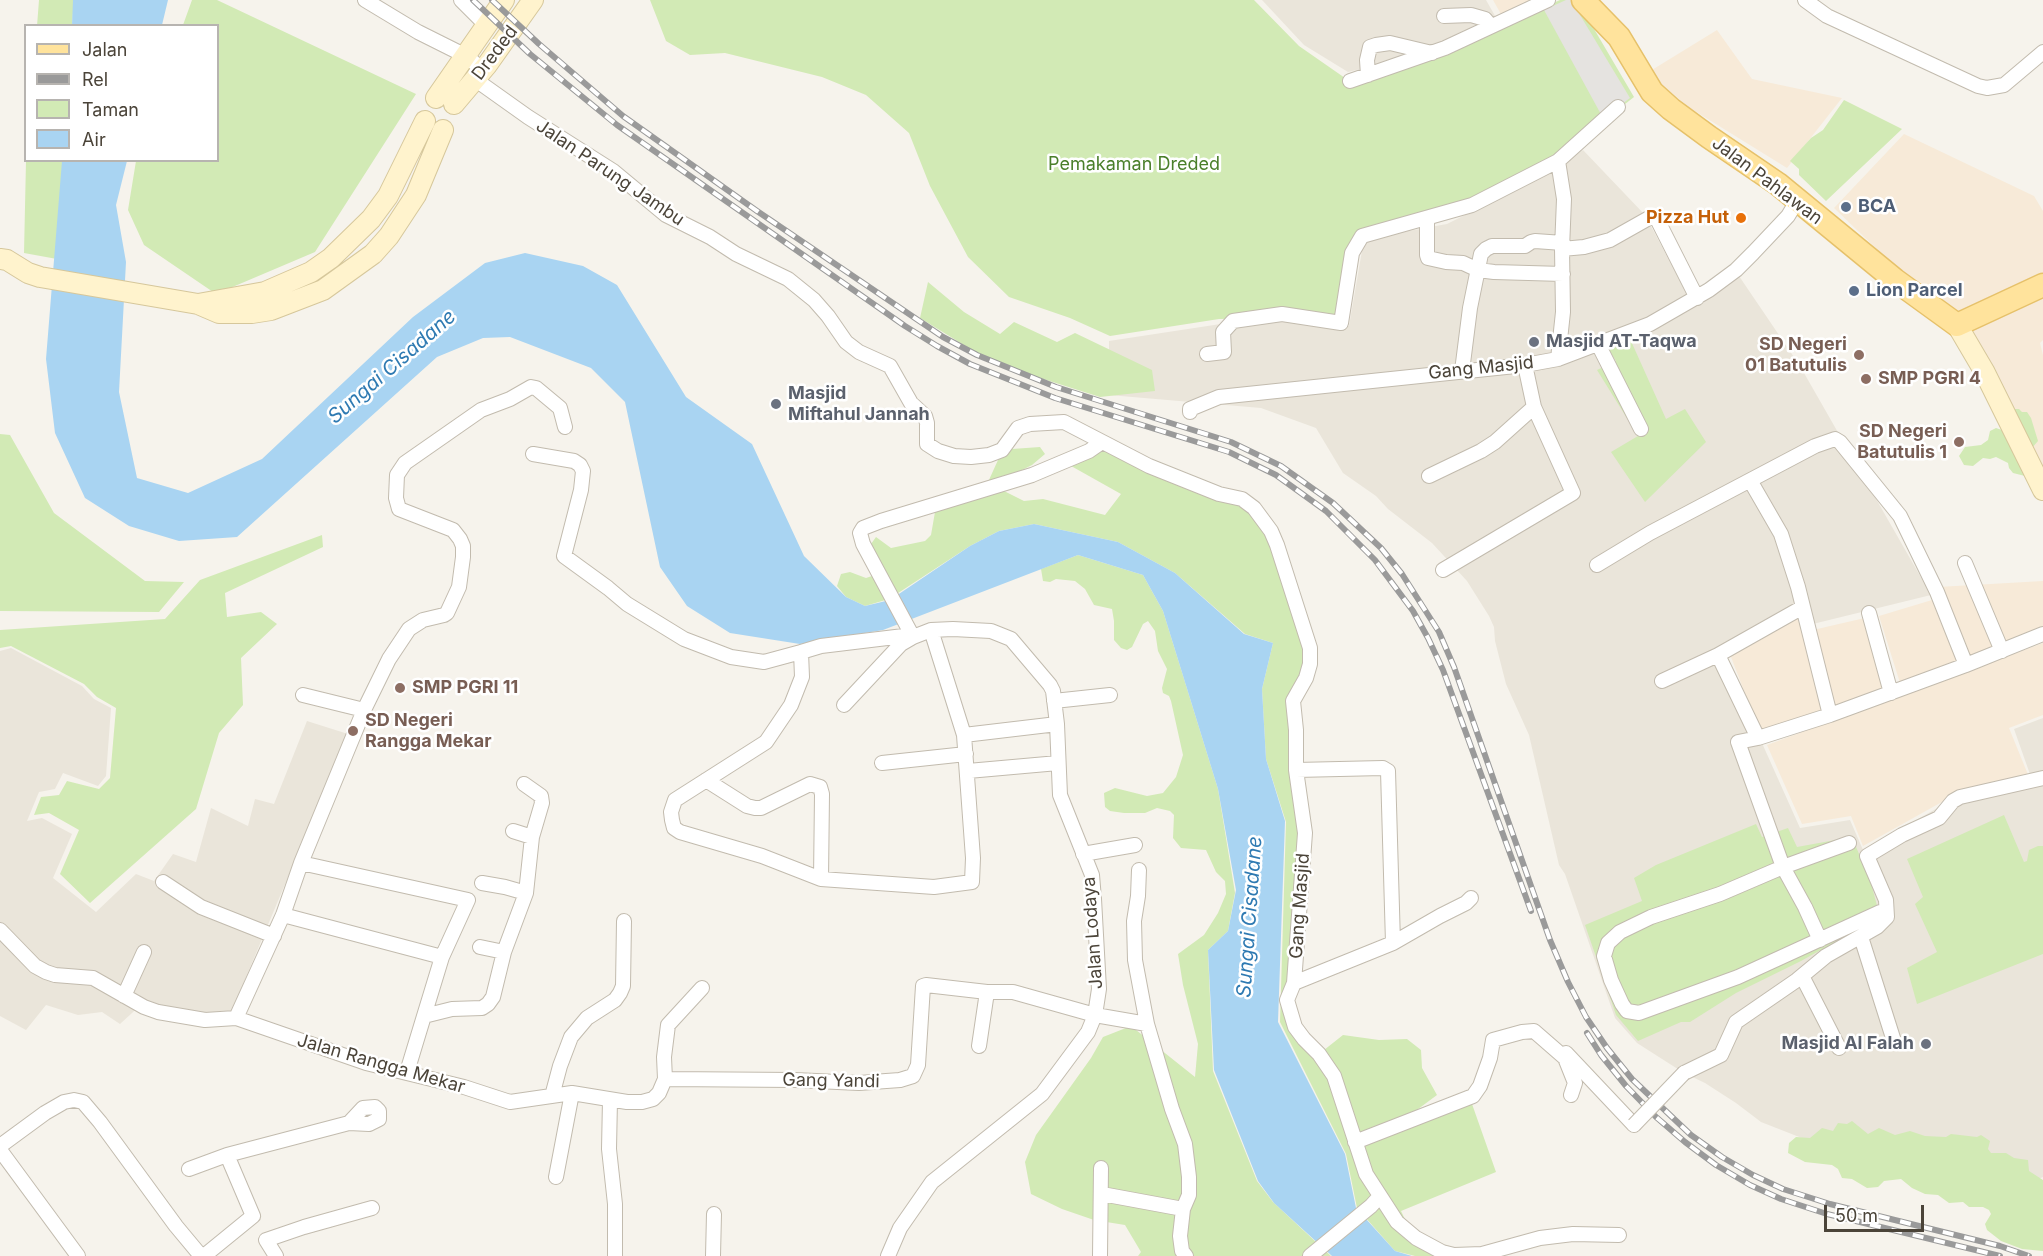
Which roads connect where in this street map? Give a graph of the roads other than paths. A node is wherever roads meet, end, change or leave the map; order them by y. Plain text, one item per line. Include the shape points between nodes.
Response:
1 (365, 0) edge
2 (461, 0) edge
3 (504, 0) edge
4 (533, 0) edge
5 (1548, 0) edge
6 (1583, 0) edge
7 (1805, 0) edge
8 (1444, 16) dead end
9 (486, 26) junction
10 (1491, 26) junction
11 (2043, 52) edge
12 (1432, 53) junction
13 (466, 56) junction
14 (479, 75) junction
15 (1368, 75) junction
16 (1350, 81) dead end
17 (445, 101) junction
18 (1618, 107) dead end
19 (425, 121) junction
20 (443, 130) junction
21 (1558, 160) junction
22 (1797, 201) junction
23 (1427, 219) junction
24 (1562, 246) junction
25 (0, 259) edge
26 (1478, 270) junction
27 (0, 274) edge
28 (1563, 274) junction
29 (34, 275) junction
30 (2043, 285) edge
31 (1697, 298) junction
32 (198, 304) junction
33 (1957, 325) junction
34 (1598, 344) junction
35 (1207, 354) dead end
36 (1558, 358) junction
37 (1525, 365) junction
38 (1462, 371) junction
39 (1534, 407) junction
40 (1190, 412) dead end
41 (565, 427) dead end
42 (1641, 429) dead end
43 (1102, 442) junction
44 (533, 454) dead end
45 (1429, 476) dead end
46 (1751, 482) junction
47 (2043, 490) edge
48 (1965, 563) dead end
49 (1597, 565) dead end
50 (1443, 570) dead end
51 (1803, 607) junction
52 (1869, 613) dead end
53 (931, 630) junction
54 (910, 631) junction
55 (2043, 634) edge
56 (2002, 651) junction
57 (801, 652) junction
58 (1718, 655) junction
59 (1966, 665) junction
60 (1662, 681) dead end
61 (1891, 693) junction
62 (303, 695) dead end
63 (1110, 695) dead end
64 (1054, 702) junction
65 (844, 705) dead end
66 (364, 710) junction
67 (1830, 715) junction
68 (1057, 724) junction
69 (964, 735) junction
70 (1758, 738) junction
71 (966, 754) junction
72 (882, 763) dead end
73 (1058, 763) junction
74 (1296, 770) junction
75 (968, 771) junction
76 (2043, 778) edge
77 (706, 780) junction
78 (524, 784) dead end
79 (513, 831) dead end
80 (532, 837) junction
81 (1849, 843) dead end
82 (1135, 845) dead end
83 (1083, 854) junction
84 (301, 863) junction
85 (1783, 867) junction
86 (1139, 870) dead end
87 (821, 879) junction
88 (163, 882) dead end
89 (482, 883) dead end
90 (525, 893) junction
91 (1471, 898) dead end
92 (1880, 912) dead end
93 (283, 915) junction
94 (624, 921) dead end
95 (0, 930) edge
96 (274, 936) junction
97 (1861, 937) junction
98 (1820, 940) junction
99 (1393, 943) junction
100 (480, 947) dead end
101 (144, 952) dead end
102 (504, 952) junction
103 (442, 957) junction
104 (1802, 976) junction
105 (1294, 983) junction
106 (702, 988) dead end
107 (987, 992) junction
108 (124, 996) junction
109 (1095, 1015) junction
110 (424, 1016) junction
111 (236, 1018) junction
112 (1147, 1024) junction
113 (1534, 1031) junction
114 (1893, 1038) dead end
115 (979, 1046) dead end
116 (1839, 1048) dead end
117 (407, 1072) junction
118 (665, 1079) junction
119 (572, 1094) junction
120 (1571, 1095) dead end
121 (552, 1096) junction
122 (610, 1100) junction
123 (349, 1123) dead end
124 (1355, 1142) junction
125 (0, 1148) edge
126 (227, 1155) junction
127 (1101, 1168) dead end
128 (189, 1169) dead end
129 (556, 1177) dead end
130 (1101, 1194) junction
131 (1376, 1201) junction
132 (372, 1208) dead end
133 (1183, 1209) junction
134 (714, 1214) dead end
135 (253, 1216) junction
136 (1619, 1235) dead end
137 (266, 1240) junction
138 (1312, 1254) edge
139 (78, 1256) edge
140 (202, 1256) edge
141 (276, 1256) edge
142 (615, 1256) edge
143 (713, 1256) edge
144 (888, 1256) edge
145 (1100, 1256) edge
146 (1186, 1256) edge

1 - 13 street
2 - 9 street
3 - 9 street
4 - 14 street, Dreded
5 - 10 street
6 - 22 main road, Jalan Pahlawan via 1619,38 1652,92
7 - 11 street via 1827,16 1987,88 2004,85
8 - 10 street via 1471,15 1485,19
9 - 13 street
10 - 12 street
12 - 15 street
12 - 15 street via 1390,43 1370,47
13 - 14 street
13 - 17 street
14 - 17 street, Dreded
14 - 43 street, Jalan Parung Jambu via 528,117 613,171 666,215 788,279 814,300 846,342 890,366 911,403 925,416 927,444 938,451 954,456 989,455 1002,450 1018,428 1044,423 1064,422
15 - 16 street
17 - 19 street via 429,102 424,109
17 - 20 street via 456,109 456,120
18 - 21 street
19 - 20 street via 432,128
19 - 32 street via 388,196 371,219 331,258 311,272 265,292
20 - 32 street via 416,195 395,228 373,254 349,273 323,290 271,310 219,313
21 - 23 street via 1472,205
21 - 24 street via 1564,199
22 - 31 street, Gang Masjid via 1743,263
22 - 33 main road, Jalan Pahlawan
23 - 26 street via 1428,258 1463,263
23 - 35 street via 1362,236 1352,253 1341,323 1282,314 1233,321 1223,332 1224,352
24 - 26 street via 1535,241 1525,246 1492,246 1481,254
24 - 28 street
24 - 31 street via 1584,248 1611,240 1656,217
25 - 29 street
26 - 28 street
26 - 38 street
27 - 29 street
28 - 36 street
29 - 32 street
30 - 33 main road
31 - 34 street, Gang Masjid via 1657,320
33 - 47 street, Jalan Pahlawan
34 - 36 street, Gang Masjid
34 - 42 street
36 - 37 street, Gang Masjid
37 - 38 street, Gang Masjid
37 - 39 street
38 - 40 street, Gang Masjid via 1219,397
39 - 45 street via 1488,446
39 - 50 street via 1573,493
41 - 66 street via 560,408 531,387 481,410 405,463 397,475 397,507 458,535 463,546 459,587 445,615 423,620 404,634
43 - 54 street via 1032,475 863,528 863,544
43 - 74 street, Gang Masjid via 1193,485 1242,499 1271,531 1310,648 1306,678 1293,701
44 - 57 street via 580,465 581,490 564,556 635,610 684,639 746,661 764,662
46 - 49 street via 1650,533
46 - 51 street via 1781,534
46 - 59 street via 1815,446 1833,439 1840,442 1900,516 1937,592
48 - 56 street
51 - 58 street
51 - 67 street
52 - 61 street
53 - 54 street, Jalan Lodaya
53 - 64 street, Jalan Lodaya via 991,631 1011,639 1050,685
53 - 69 street
54 - 57 street
54 - 65 street, Jalan Lodaya
55 - 56 street
56 - 59 street
57 - 77 street via 802,677 791,705 766,742
58 - 60 street
58 - 70 street
59 - 61 street
61 - 67 street
62 - 66 street
63 - 64 street
64 - 68 street, Jalan Lodaya
66 - 84 street
67 - 70 street
68 - 69 street
68 - 73 street, Jalan Lodaya
69 - 71 street
70 - 85 street via 1738,742
71 - 72 street
71 - 75 street
73 - 75 street
73 - 83 street, Jalan Lodaya via 1060,795
74 - 99 street via 1388,771
74 - 105 street, Gang Masjid via 1305,833
75 - 87 street via 974,858 969,884 934,887
76 - 97 street via 1960,797 1939,818 1867,856 1886,900 1887,917
77 - 87 street via 755,808 810,784 818,786 822,794
77 - 87 street via 675,800 671,812 674,828
78 - 80 street via 542,798
79 - 80 street
80 - 90 street
81 - 85 street
82 - 83 street
83 - 109 street, Jalan Lodaya via 1092,874 1094,899 1099,989
84 - 93 street
84 - 103 street via 468,900
85 - 98 street
85 - 98 street via 1720,894 1639,921 1613,937 1604,956 1622,1004 1627,1011 1639,1013 1738,977
86 - 112 street via 1135,960
88 - 96 street via 201,907
89 - 90 street
90 - 102 street
91 - 99 street
92 - 98 street
93 - 96 street
93 - 103 street
94 - 121 street via 623,986 615,1000 587,1018 571,1037
95 - 108 street, Jalan Rangga Mekar via 46,972 93,978
96 - 111 street
97 - 104 street via 1826,956
97 - 114 street
99 - 105 street
100 - 102 street
101 - 108 street
102 - 110 street via 489,1004
103 - 110 street
104 - 113 street, bridge via 1736,1022 1721,1055 1684,1074 1634,1125 1545,1031
104 - 116 street
105 - 124 street, Gang Masjid via 1287,1000 1295,1027 1334,1076
106 - 118 street via 668,1026
107 - 109 street via 1021,994
107 - 115 street
107 - 118 street, Gang Yandi via 924,985 918,1065 913,1076 900,1080 859,1083
108 - 111 street, Jalan Rangga Mekar via 144,1007 177,1016 205,1020
109 - 112 street
109 - 144 street, Jalan Lodaya via 1088,1032 1042,1094 932,1182 900,1228
110 - 117 street
111 - 117 street, Jalan Rangga Mekar via 357,1060
112 - 133 street via 1185,1144 1189,1195
113 - 120 street via 1565,1058 1575,1083
113 - 124 street via 1493,1040 1487,1067 1473,1096
117 - 121 street, Jalan Rangga Mekar via 510,1102
118 - 122 street, Jalan Rangga Mekar via 653,1099
119 - 121 street, Jalan Rangga Mekar
119 - 122 street, Jalan Rangga Mekar
119 - 129 street
122 - 142 street
123 - 126 street
124 - 131 street, Gang Masjid
125 - 139 street
125 - 140 street via 64,1102 83,1102
126 - 128 street
126 - 135 street
127 - 130 street
130 - 133 street
130 - 145 street
131 - 136 street, Gang Masjid via 1416,1238 1454,1256 1482,1254 1540,1238
131 - 138 street
132 - 137 street
133 - 146 street via 1180,1236
134 - 143 street
135 - 137 street
135 - 140 street
137 - 141 street

